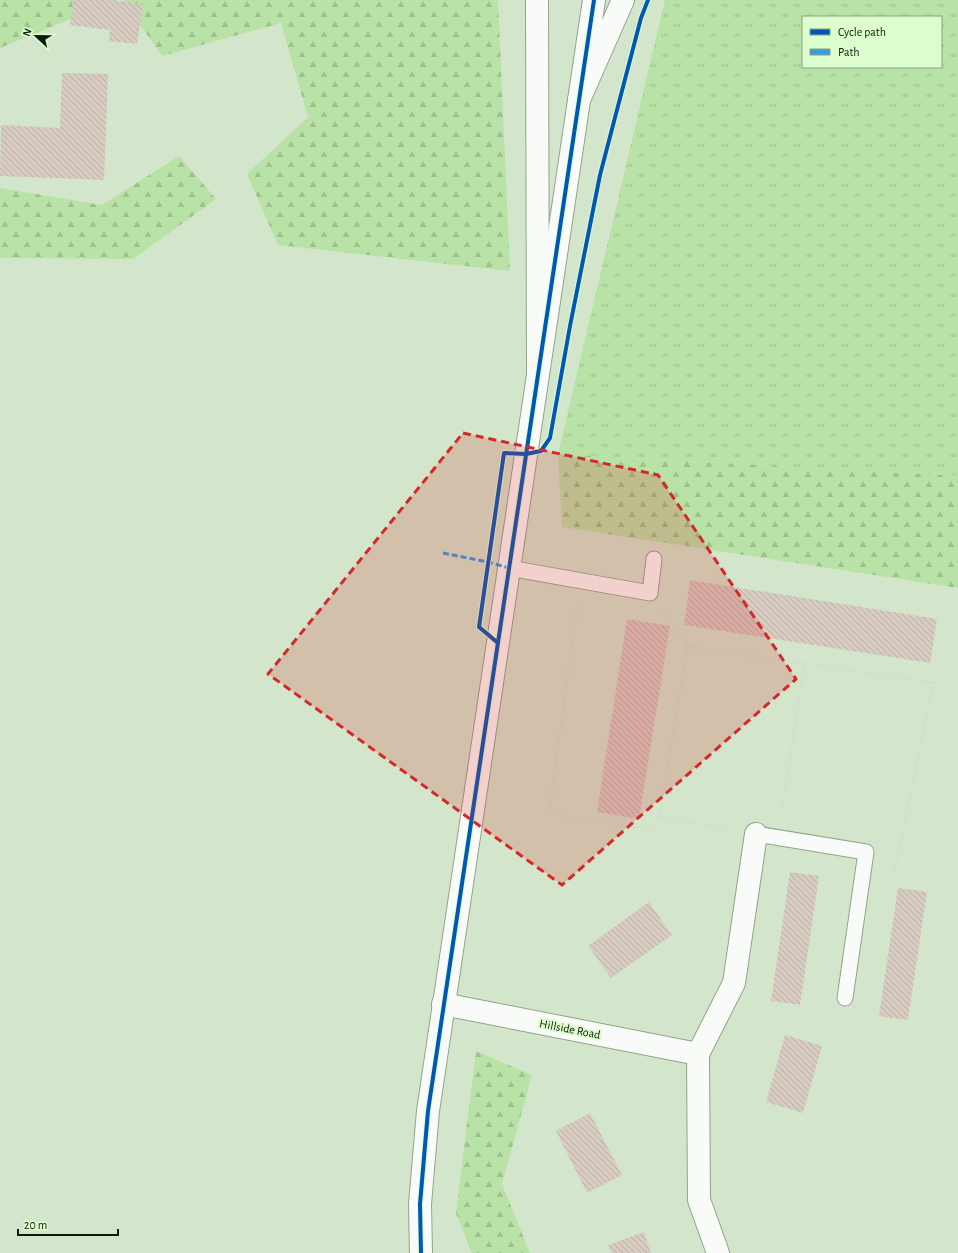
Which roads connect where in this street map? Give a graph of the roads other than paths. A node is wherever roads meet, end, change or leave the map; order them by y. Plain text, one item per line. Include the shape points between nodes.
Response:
1 (538, 0) edge
2 (594, 0) edge
3 (623, 0) edge
4 (579, 100) junction
5 (538, 372) junction
6 (654, 559) dead end
7 (509, 568) junction
8 (756, 834) joint
9 (845, 998) dead end
10 (443, 1004) junction
11 (698, 1054) junction
12 (421, 1253) edge
13 (718, 1253) edge

1 - 5 street
2 - 4 street
3 - 4 street
4 - 5 street
5 - 7 street
6 - 7 lane via 650,594
7 - 10 street
8 - 9 lane via 866,852
8 - 11 street via 734,983
10 - 11 street, Hillside Road
10 - 12 street via 426,1127 420,1204
11 - 13 street via 699,1200

